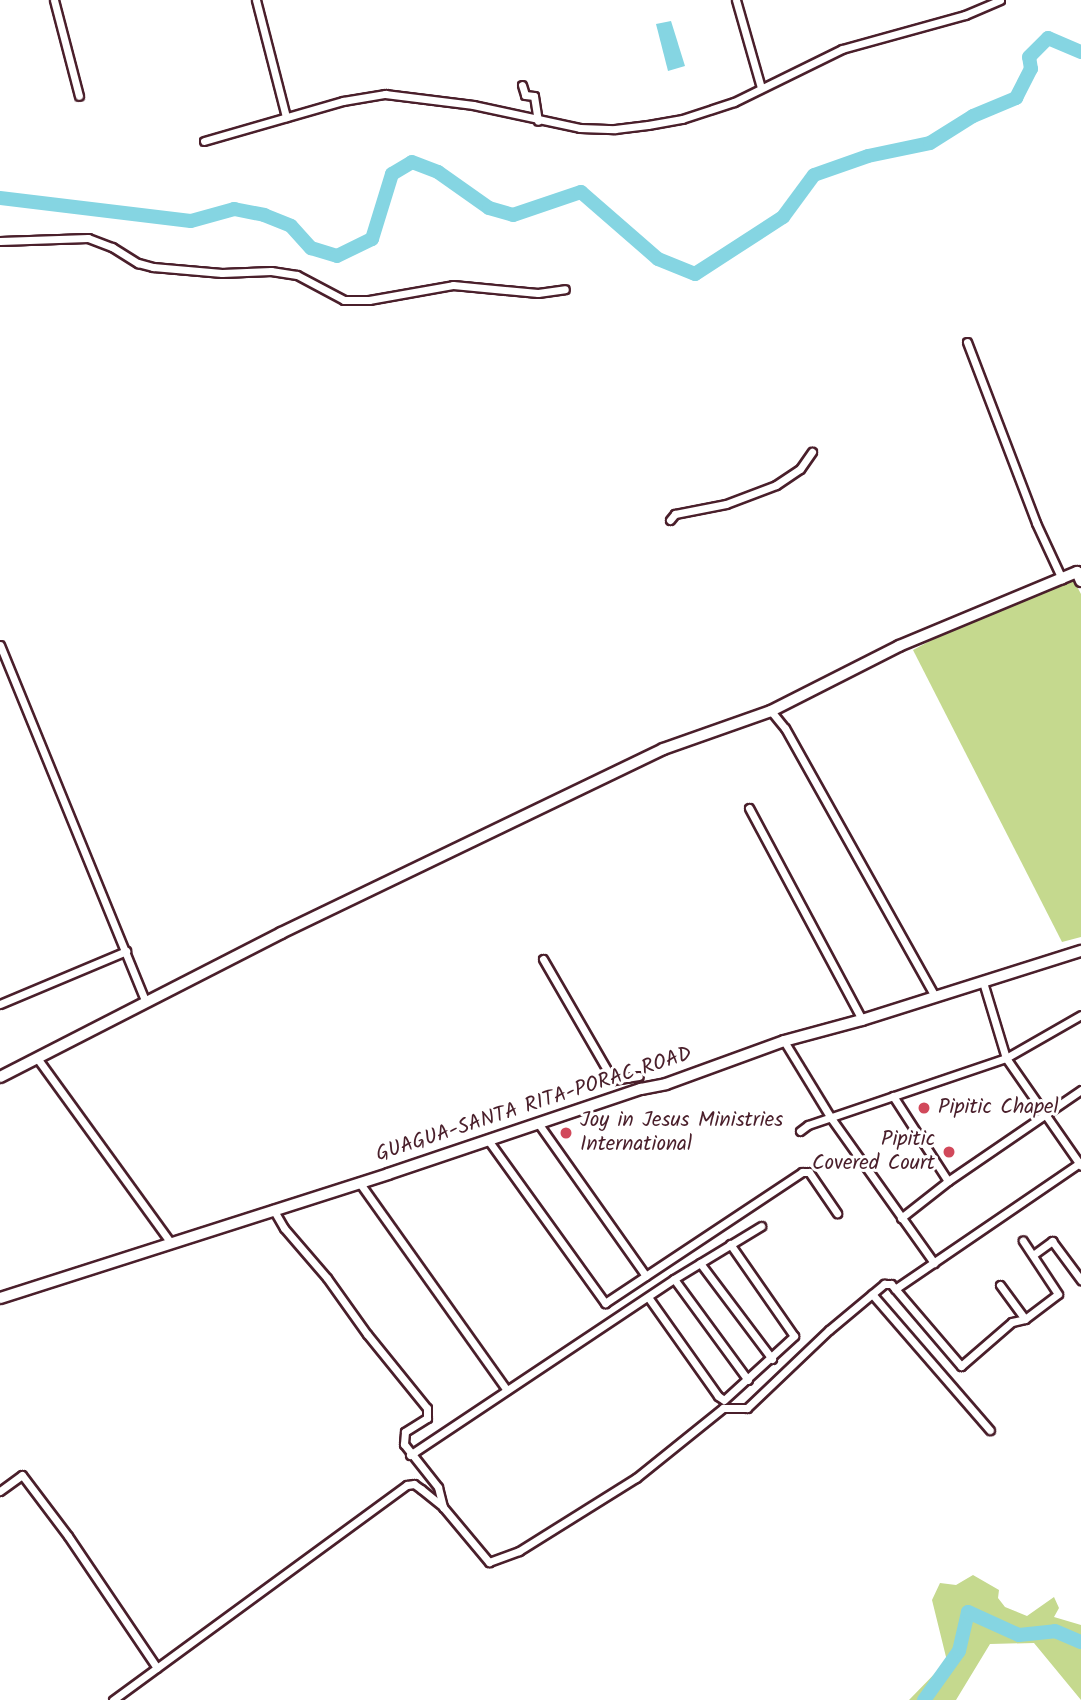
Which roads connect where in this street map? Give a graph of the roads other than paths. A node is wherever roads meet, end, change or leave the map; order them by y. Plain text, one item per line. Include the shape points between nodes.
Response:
1 (54, 0) edge
2 (256, 0) edge
3 (736, 0) edge
4 (1000, 0) edge
5 (522, 85) dead end
6 (761, 88) junction
7 (79, 96) dead end
8 (286, 117) junction
9 (538, 121) junction
10 (204, 141) dead end
11 (0, 241) edge
12 (565, 289) dead end
13 (967, 342) dead end
14 (812, 452) dead end
15 (670, 520) dead end
16 (1080, 574) edge
17 (1062, 579) junction
18 (0, 645) edge
19 (771, 711) junction
20 (749, 808) dead end
21 (126, 951) junction
22 (1081, 951) edge
23 (543, 959) dead end
24 (983, 982) junction
25 (935, 996) junction
26 (145, 1001) junction
27 (0, 1003) edge
28 (1081, 1015) edge
29 (862, 1020) junction
30 (784, 1041) junction
31 (37, 1058) junction
32 (1006, 1058) junction
33 (639, 1076) dead end
34 (0, 1077) edge
35 (1081, 1090) edge
36 (893, 1096) junction
37 (1045, 1115) junction
38 (831, 1118) junction
39 (538, 1124) junction
40 (800, 1131) dead end
41 (488, 1140) junction
42 (1080, 1164) edge
43 (948, 1181) junction
44 (359, 1182) junction
45 (273, 1209) junction
46 (837, 1213) dead end
47 (901, 1218) junction
48 (761, 1226) dead end
49 (1023, 1241) dead end
50 (172, 1243) junction
51 (730, 1244) junction
52 (1033, 1255) junction
53 (934, 1262) junction
54 (700, 1263) junction
55 (646, 1276) junction
56 (674, 1279) junction
57 (1081, 1280) edge
58 (1000, 1285) dead end
59 (895, 1289) junction
60 (872, 1293) junction
61 (648, 1297) junction
62 (0, 1298) edge
63 (1025, 1319) junction
64 (772, 1359) junction
65 (748, 1380) junction
66 (507, 1390) junction
67 (990, 1430) dead end
68 (410, 1455) junction
69 (429, 1476) junction
70 (421, 1489) junction
71 (0, 1491) edge
72 (443, 1507) junction
73 (157, 1668) junction
74 (113, 1700) edge

1 - 7 street
2 - 8 street
3 - 6 street
4 - 6 street via 965,15 842,50
5 - 9 street via 525,95 534,96
6 - 9 street via 682,119 648,125 588,129
8 - 9 street via 385,94 473,105
8 - 10 street
11 - 12 street via 88,238 153,267 297,275 344,300 453,285 538,293
13 - 17 street via 1035,523
14 - 15 street via 800,469 776,485 726,504 675,514
16 - 17 street
17 - 19 street via 899,646
18 - 21 street
19 - 25 street via 785,728
19 - 26 street via 663,749
20 - 29 street
21 - 26 street
21 - 27 street
22 - 24 street, GUAGUA-SANTA RITA-PORAC ROAD
23 - 33 street via 613,1080
24 - 25 street, GUAGUA-SANTA RITA-PORAC ROAD
24 - 32 street
25 - 29 street, GUAGUA-SANTA RITA-PORAC ROAD
26 - 31 street
28 - 32 street
29 - 30 street, GUAGUA-SANTA RITA-PORAC ROAD
30 - 38 street
30 - 39 street, GUAGUA-SANTA RITA-PORAC ROAD
31 - 34 street
31 - 50 street
32 - 36 street
32 - 37 street
35 - 37 street
36 - 38 street
36 - 43 street
37 - 42 street
37 - 43 street
38 - 40 street
38 - 47 street
39 - 41 street, GUAGUA-SANTA RITA-PORAC ROAD
39 - 55 street
41 - 44 street, GUAGUA-SANTA RITA-PORAC ROAD
41 - 55 street via 605,1303
42 - 53 street
43 - 47 street
44 - 45 street, GUAGUA-SANTA RITA-PORAC ROAD
44 - 66 street
45 - 50 street, GUAGUA-SANTA RITA-PORAC ROAD
45 - 68 street via 429,1413 405,1432 404,1444
46 - 55 street via 806,1171
47 - 53 street
48 - 51 street
49 - 52 street
50 - 62 street, GUAGUA-SANTA RITA-PORAC ROAD
51 - 54 street
51 - 64 street via 794,1333
52 - 57 street via 1052,1241
52 - 63 street via 1058,1294
53 - 59 street
54 - 56 street
54 - 64 street
56 - 61 street
56 - 65 street
58 - 63 street
59 - 60 street via 888,1282
59 - 63 street via 961,1366 1012,1322
60 - 67 street
60 - 72 street via 747,1408 723,1408 636,1478 519,1551 489,1562
61 - 65 street via 721,1399
61 - 66 street
64 - 65 street
66 - 68 street
68 - 69 street
69 - 70 street
69 - 72 street via 438,1487
70 - 72 street
70 - 73 street via 408,1485
71 - 73 street via 22,1475
73 - 74 street

